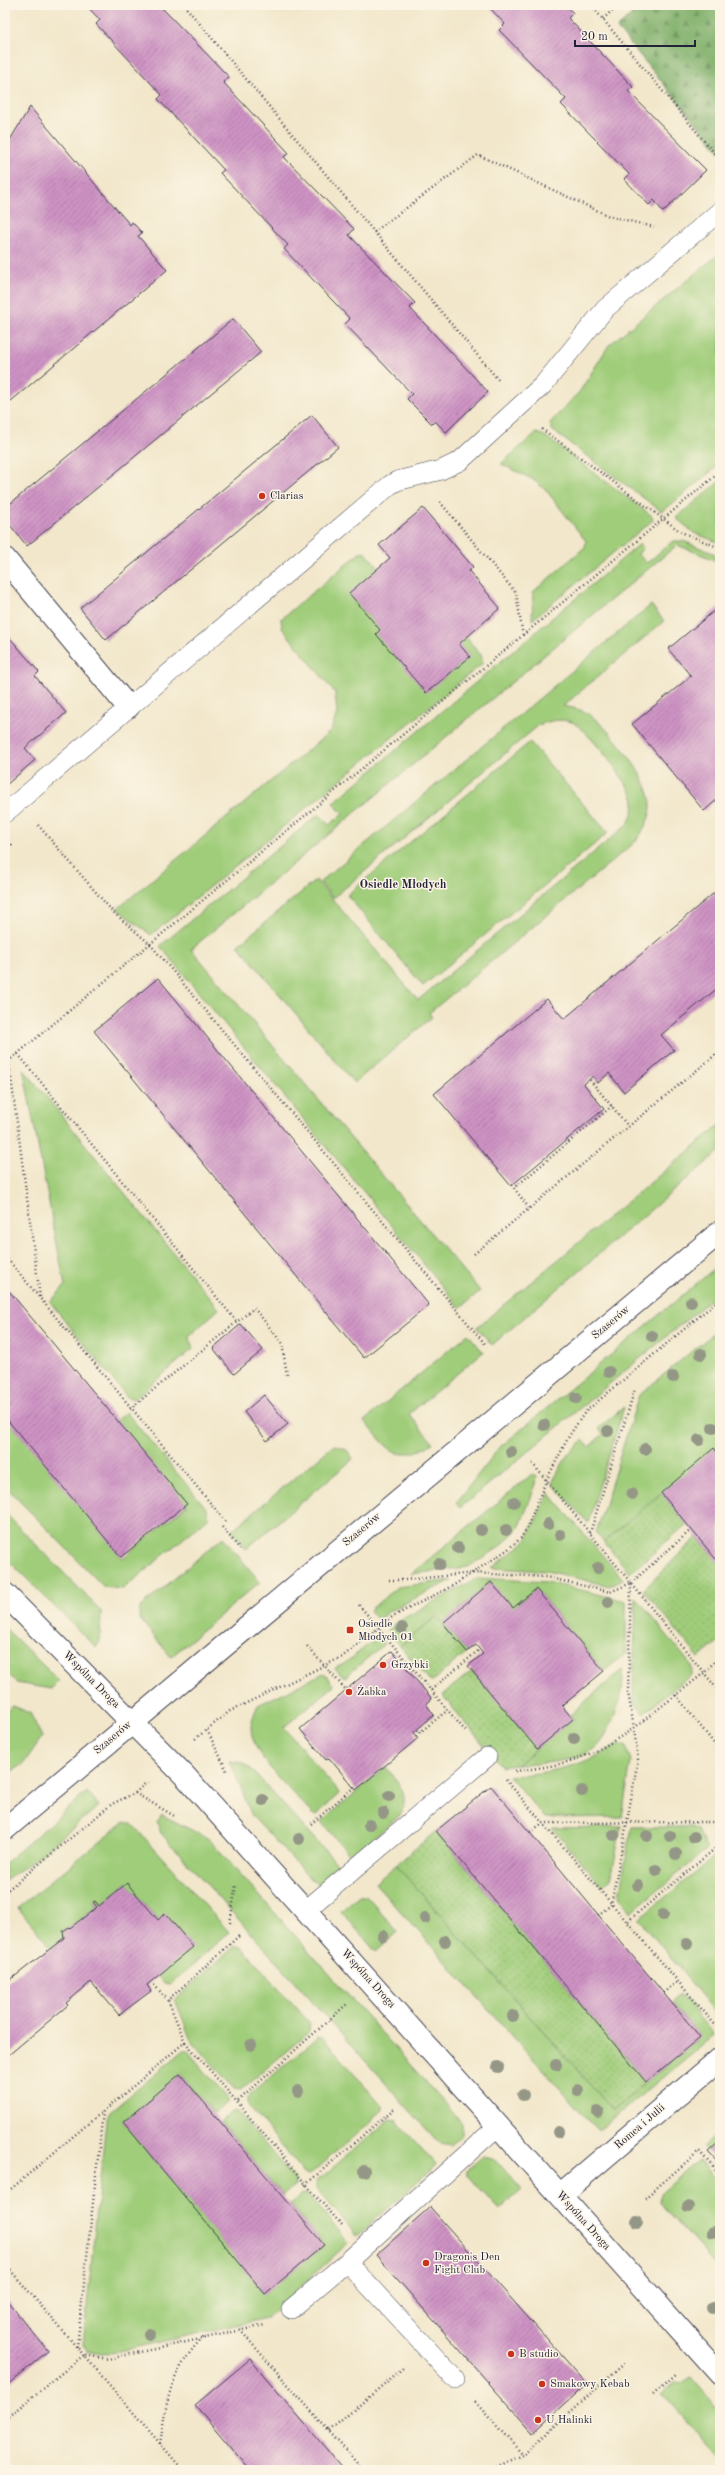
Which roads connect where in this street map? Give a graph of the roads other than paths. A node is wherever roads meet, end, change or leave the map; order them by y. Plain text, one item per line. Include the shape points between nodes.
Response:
1 (720, 211) edge
2 (5, 559) edge
3 (128, 707) junction
4 (5, 813) edge
5 (720, 1232) edge
6 (5, 1594) edge
7 (132, 1722) junction
8 (487, 1758) road end
9 (5, 1829) edge
10 (306, 1910) junction
11 (720, 2059) edge
12 (498, 2126) junction
13 (560, 2195) junction
14 (347, 2262) junction
15 (291, 2310) road end
16 (720, 2374) edge
17 (455, 2379) road end

1 - 3 lane via 605,309 543,385 460,461 441,470 390,485
2 - 3 street
3 - 4 lane
5 - 7 street, Szaserów
6 - 7 street, Wspólna Droga
7 - 9 street, Szaserów
7 - 10 street, Wspólna Droga
8 - 10 lane
10 - 12 street, Wspólna Droga
11 - 13 street, Romea i Julii
12 - 13 street, Wspólna Droga
12 - 14 lane
13 - 16 street, Wspólna Droga
14 - 15 lane
14 - 17 lane

